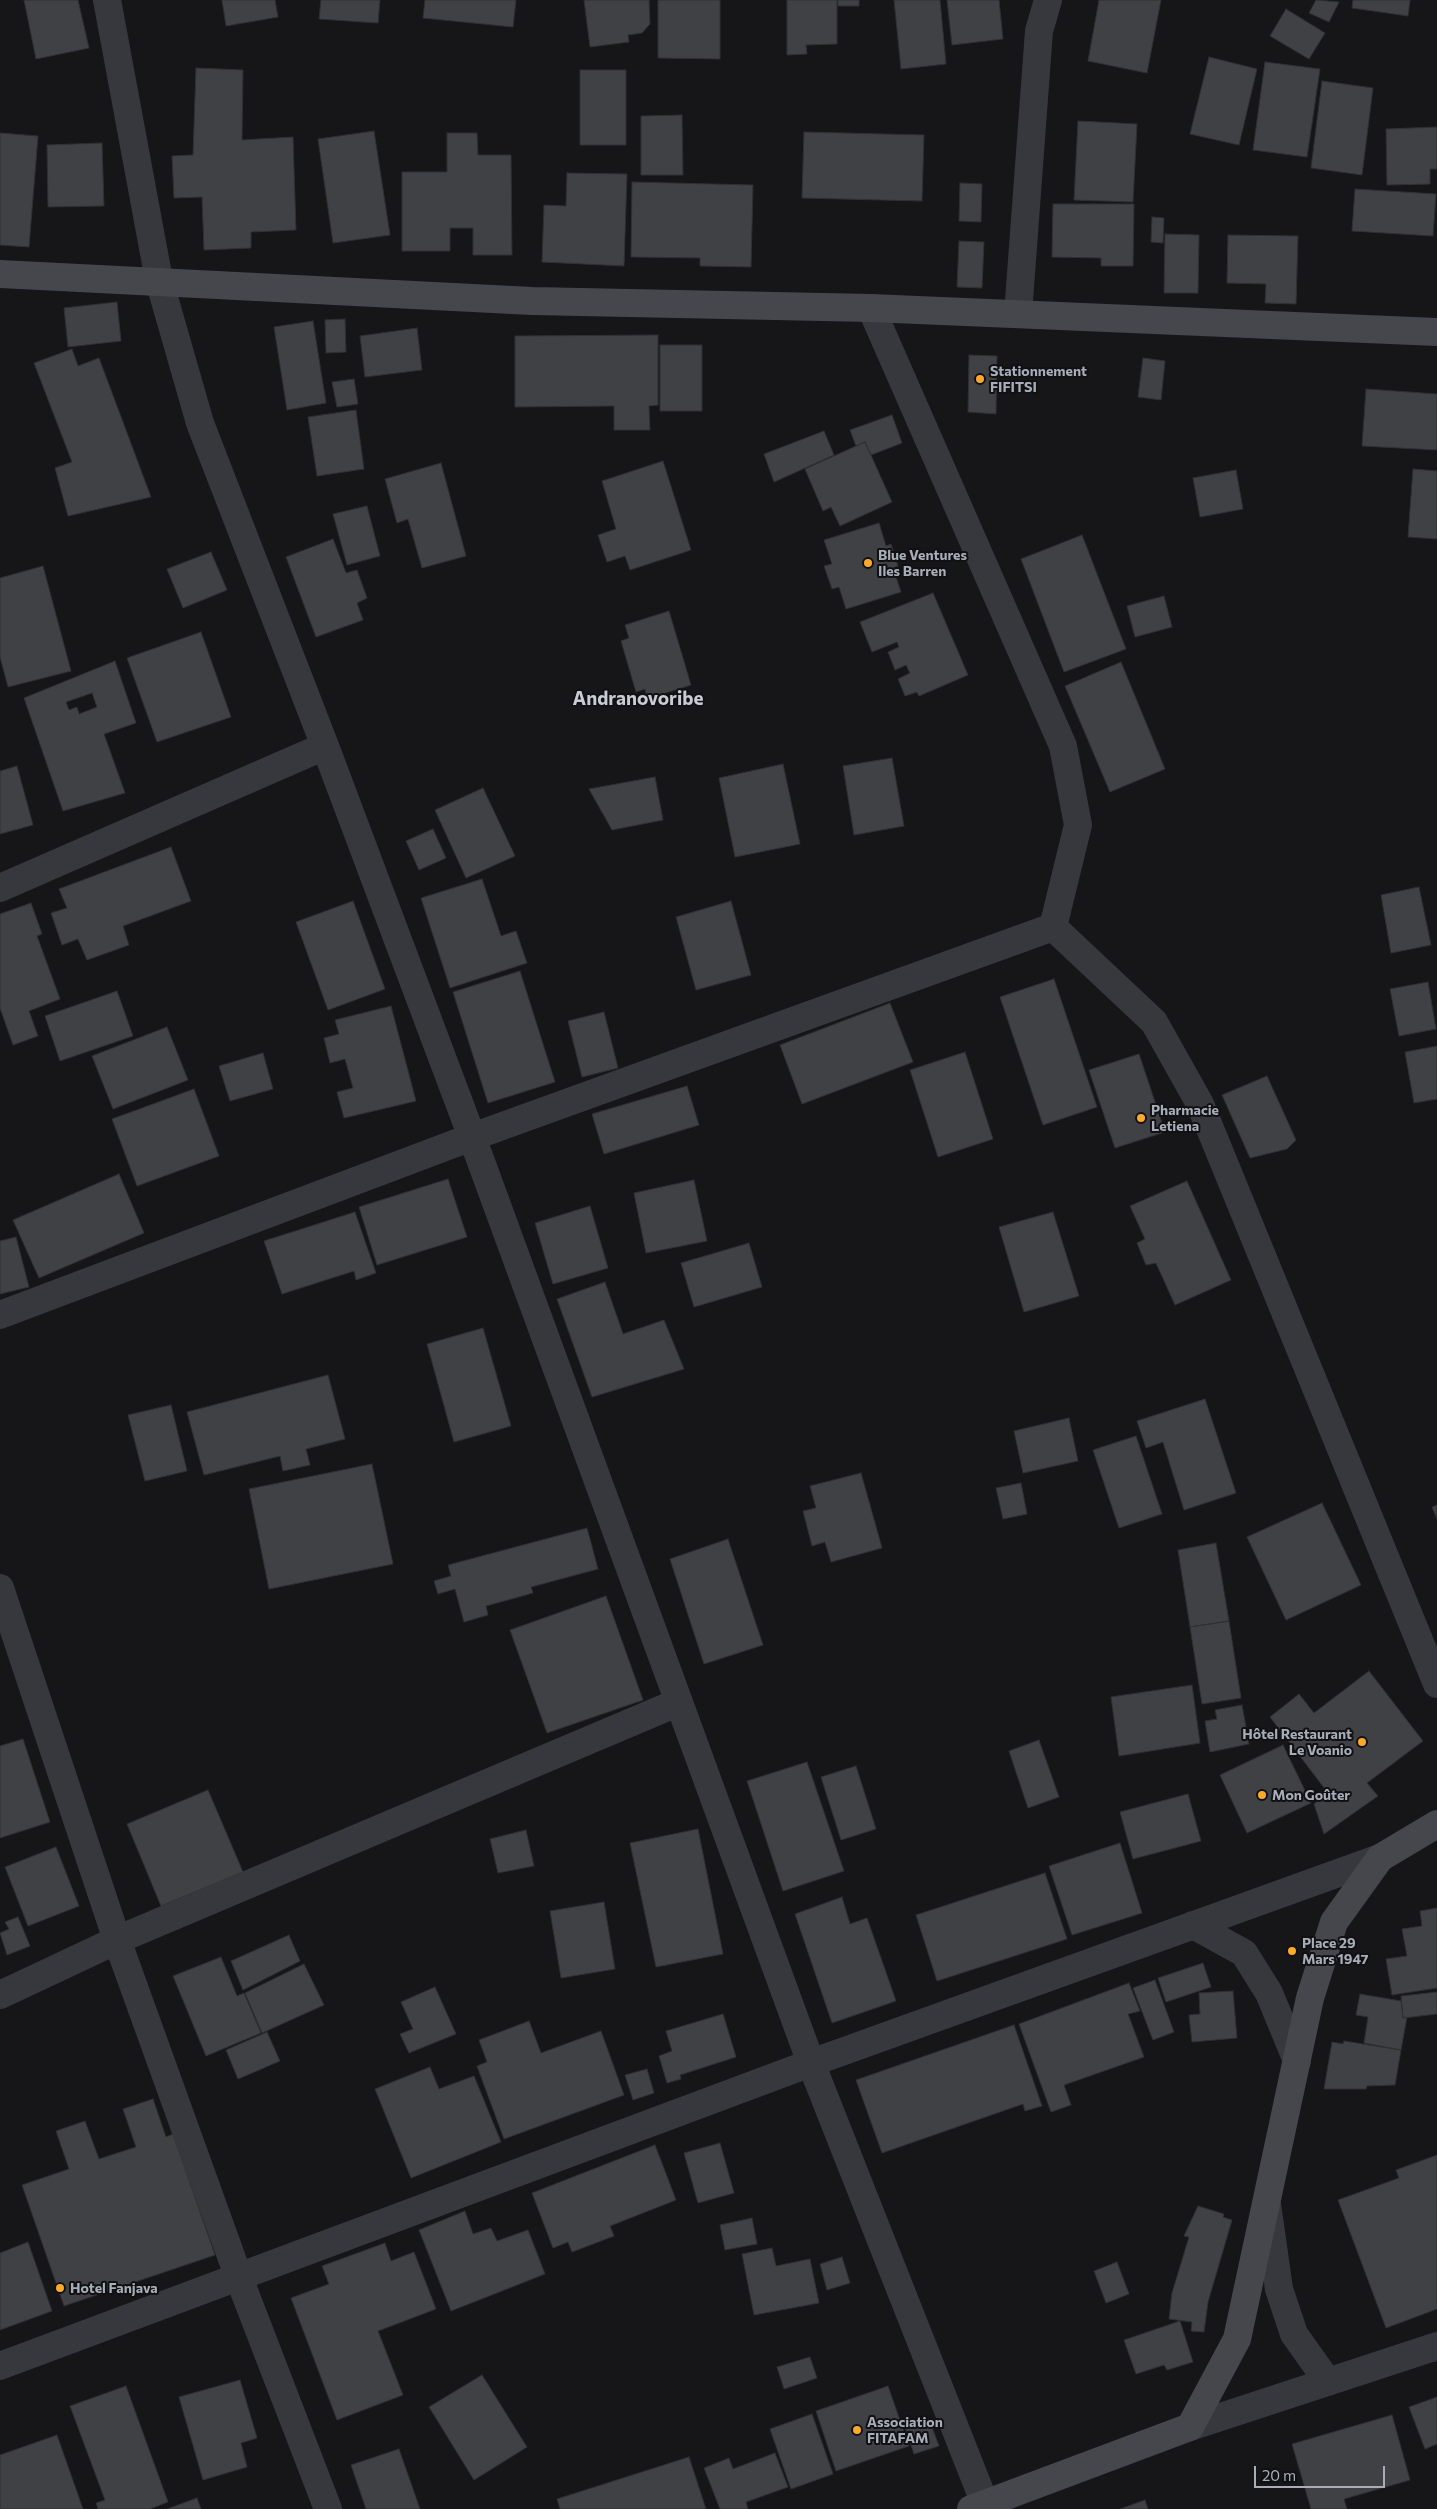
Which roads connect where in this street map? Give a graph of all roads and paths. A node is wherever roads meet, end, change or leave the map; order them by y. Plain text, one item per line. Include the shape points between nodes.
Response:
1 (107, 0) edge
2 (1048, 0) edge
3 (0, 274) edge
4 (158, 280) junction
5 (871, 308) junction
6 (1018, 314) junction
7 (1437, 332) edge
8 (325, 746) junction
9 (0, 888) edge
10 (1053, 927) junction
11 (472, 1137) junction
12 (0, 1315) edge
13 (0, 1588) edge
14 (1437, 1684) edge
15 (678, 1702) junction
16 (1437, 1824) edge
17 (1380, 1858) junction
18 (1193, 1925) junction
19 (117, 1940) junction
20 (0, 1995) edge
21 (1297, 2061) junction
22 (811, 2063) junction
23 (1267, 2202) junction
24 (239, 2278) junction
25 (1437, 2346) edge
26 (0, 2366) edge
27 (1328, 2382) junction
28 (1190, 2427) junction
29 (981, 2507) edge
30 (328, 2509) edge

1 - 4 street
2 - 6 street via 1039,31
3 - 4 main road
4 - 5 main road via 532,301
4 - 8 street via 200,423
5 - 6 main road
5 - 10 street via 1063,746 1078,825
6 - 7 main road
8 - 9 street
8 - 11 street
10 - 11 street
10 - 14 street via 1154,1022 1200,1104
11 - 12 street
11 - 15 street
13 - 19 street
15 - 19 street
15 - 22 street
16 - 17 main road
17 - 18 street
17 - 21 main road via 1334,1922 1310,1998
18 - 21 street via 1244,1953 1269,1993
18 - 22 street
19 - 20 street
19 - 24 street
21 - 23 main road
22 - 24 street
22 - 29 street
23 - 27 street via 1279,2289 1294,2334
23 - 28 main road via 1238,2339
24 - 26 street
24 - 30 street
25 - 27 street
27 - 28 street
28 - 29 main road

